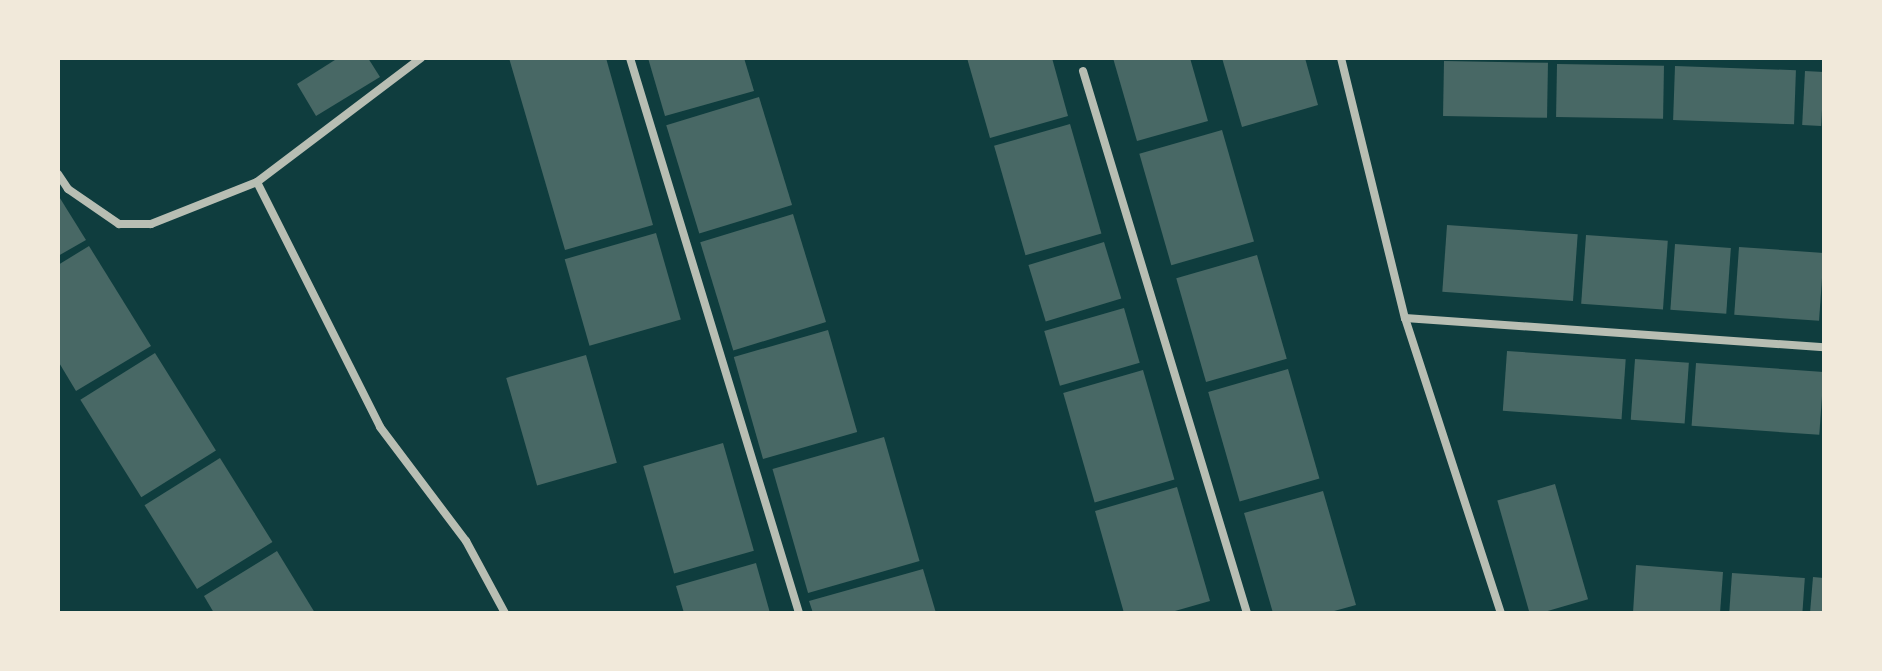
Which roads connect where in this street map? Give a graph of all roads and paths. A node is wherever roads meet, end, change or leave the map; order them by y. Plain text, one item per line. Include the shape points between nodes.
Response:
1 (421, 58) edge
2 (630, 58) edge
3 (1341, 58) edge
4 (1083, 71) dead end
5 (58, 174) edge
6 (257, 182) junction
7 (1405, 318) junction
8 (1824, 347) edge
9 (505, 613) edge
10 (799, 613) edge
11 (1247, 613) edge
12 (1501, 613) edge

1 - 6 street
2 - 10 street
3 - 7 street
4 - 11 street
5 - 6 street via 68,189 119,224 151,224
6 - 9 street via 380,427 466,541
7 - 8 street
7 - 12 street

